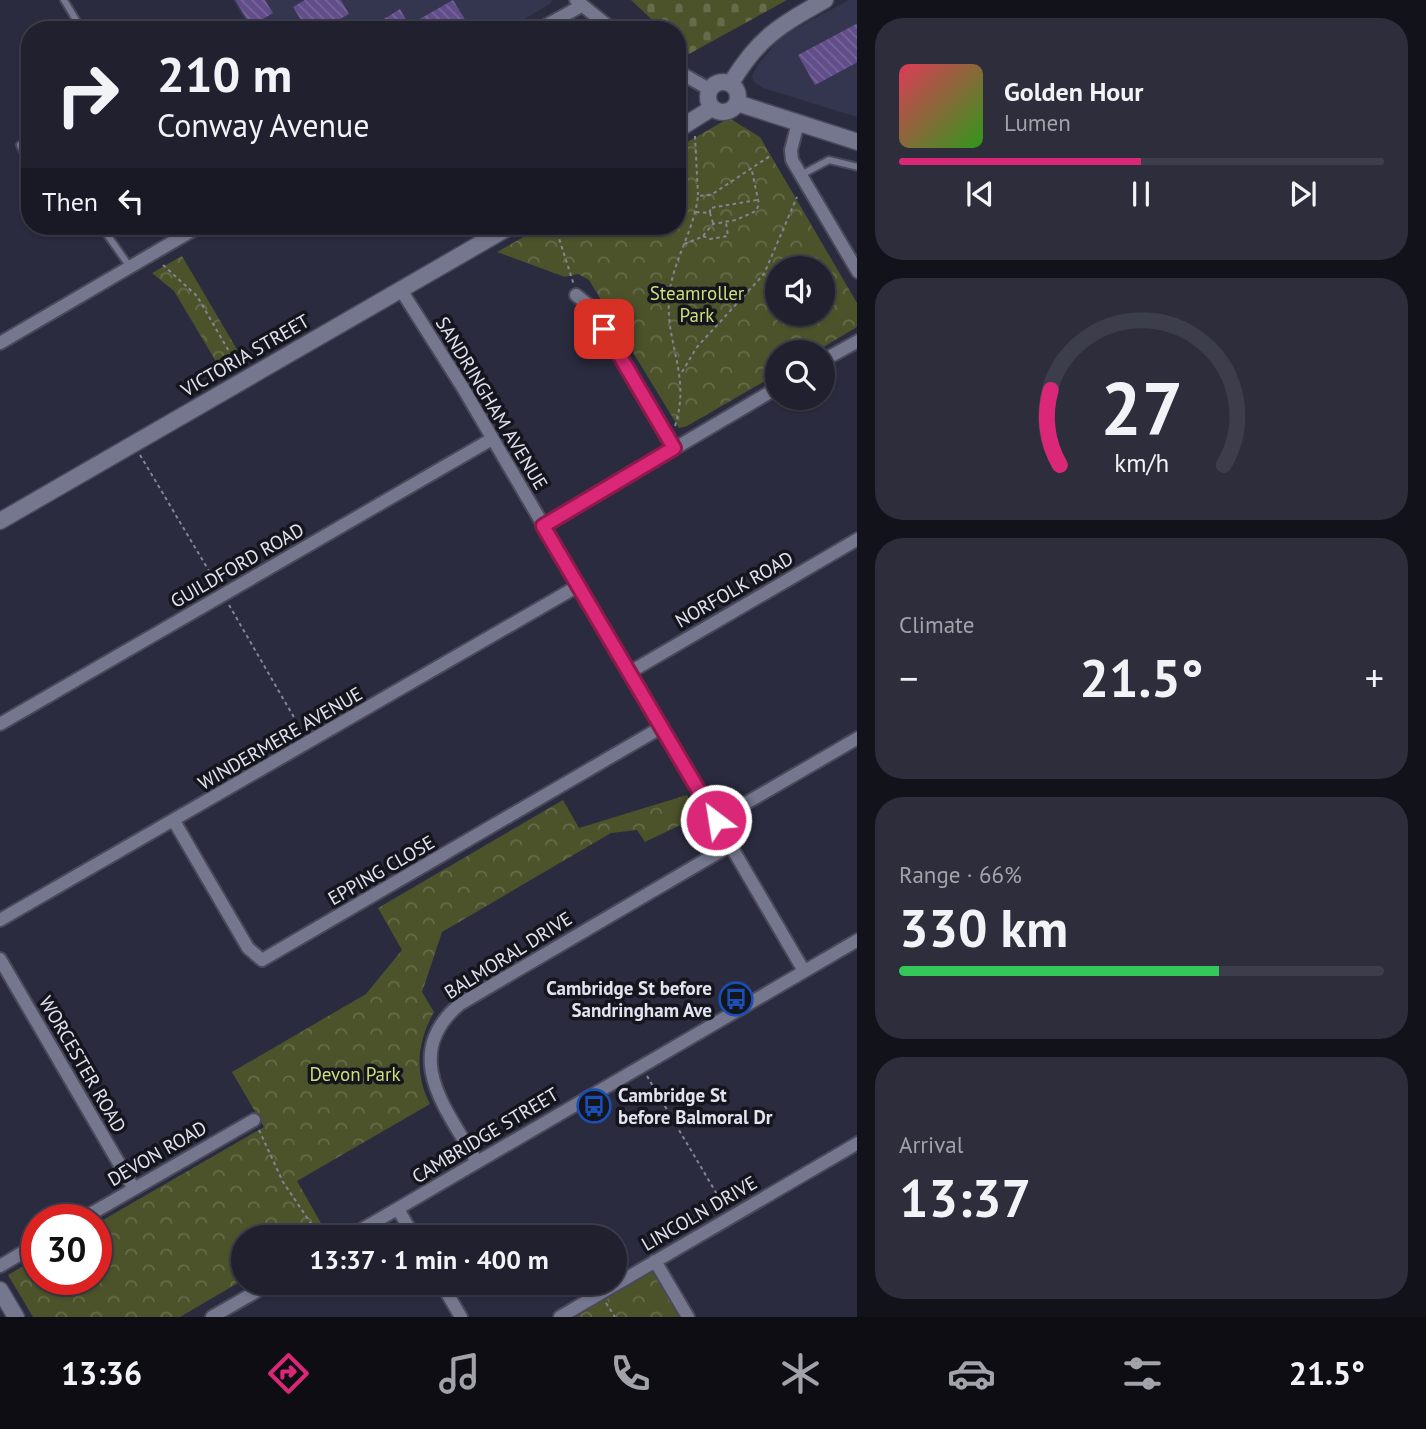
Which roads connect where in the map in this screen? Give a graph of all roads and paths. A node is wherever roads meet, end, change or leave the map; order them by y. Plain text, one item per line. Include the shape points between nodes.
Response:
1 (64, 0) edge
2 (825, 0) edge
3 (578, 3) edge
4 (77, 21) edge
5 (551, 21) edge
6 (601, 21) edge
7 (686, 76) edge
8 (731, 83) junction
9 (709, 89) junction
10 (737, 103) junction
11 (712, 108) junction
12 (798, 123) junction
13 (686, 124) edge
14 (695, 136) dead end
15 (857, 142) edge
16 (770, 156) dead end
17 (857, 166) edge
18 (751, 170) junction
19 (801, 175) junction
20 (698, 196) junction
21 (797, 197) dead end
22 (758, 200) junction
23 (696, 212) junction
24 (710, 213) junction
25 (726, 222) junction
26 (713, 224) junction
27 (107, 235) edge
28 (185, 235) edge
29 (496, 235) edge
30 (558, 235) edge
31 (703, 236) junction
32 (684, 244) junction
33 (163, 265) dead end
34 (130, 267) junction
35 (857, 272) edge
36 (401, 290) junction
37 (576, 295) joint
38 (857, 341) edge
39 (0, 343) edge
40 (835, 354) edge
41 (239, 368) dead end
42 (681, 374) junction
43 (765, 394) edge
44 (492, 439) junction
45 (671, 443) junction
46 (139, 453) dead end
47 (0, 521) edge
48 (543, 526) junction
49 (857, 539) edge
50 (578, 586) junction
51 (220, 590) dead end
52 (226, 600) dead end
53 (630, 672) junction
54 (0, 724) edge
55 (662, 727) junction
56 (857, 738) edge
57 (309, 743) junction
58 (716, 820) junction
59 (174, 821) junction
60 (731, 845) junction
61 (0, 920) edge
62 (857, 940) edge
63 (0, 960) edge
64 (804, 971) junction
65 (641, 1066) junction
66 (254, 1119) joint
67 (857, 1143) edge
68 (477, 1162) junction
69 (134, 1189) junction
70 (108, 1204) edge
71 (398, 1209) junction
72 (731, 1217) junction
73 (312, 1225) edge
74 (370, 1225) edge
75 (407, 1225) edge
76 (21, 1254) edge
77 (655, 1261) junction
78 (0, 1266) edge
79 (627, 1277) edge
80 (250, 1295) edge
81 (448, 1295) edge
82 (597, 1295) edge
83 (601, 1295) edge
84 (2, 1298) edge
85 (16, 1317) edge
86 (212, 1317) edge
87 (461, 1317) edge
88 (560, 1317) edge
89 (615, 1317) edge
90 (688, 1317) edge

1 - 4 lane
2 - 8 street via 765,37
3 - 5 street
3 - 6 street
7 - 9 street
8 - 9 street via 721,81
8 - 10 street via 737,90
9 - 11 street via 707,99
10 - 11 street via 726,112
10 - 12 street
11 - 13 street
12 - 15 street
12 - 19 street via 791,153
14 - 20 path
16 - 18 path
17 - 19 lane via 829,160
18 - 20 path via 711,195
18 - 22 path
19 - 35 street
20 - 23 path
21 - 42 path via 764,274 697,347
22 - 24 path via 710,208
22 - 25 path via 754,213
23 - 24 path
23 - 32 path
24 - 26 path
25 - 26 path
25 - 31 path via 728,236
26 - 31 path
27 - 34 lane
28 - 34 street
29 - 36 street, VICTORIA STREET
30 - 37 path
31 - 32 path
32 - 42 path via 669,300 671,336
33 - 41 path via 197,296
34 - 39 street
36 - 44 street, SANDRINGHAM AVENUE
36 - 47 street, VICTORIA STREET
37 - 45 street via 591,307
38 - 40 street
42 - 45 path
43 - 45 street
44 - 48 street, SANDRINGHAM AVENUE
44 - 54 street, GUILDFORD ROAD
45 - 48 street
46 - 51 path
48 - 50 street, SANDRINGHAM AVENUE
49 - 53 street, NORFOLK ROAD
50 - 53 street, SANDRINGHAM AVENUE
50 - 57 street, WINDERMERE AVENUE
52 - 57 path
53 - 55 street, SANDRINGHAM AVENUE
55 - 58 street, SANDRINGHAM AVENUE
55 - 59 street, EPPING CLOSE via 262,960 248,948
56 - 58 street
57 - 59 street, WINDERMERE AVENUE
58 - 60 street, SANDRINGHAM AVENUE
59 - 61 street, WINDERMERE AVENUE
60 - 64 street, SANDRINGHAM AVENUE
60 - 68 street, BALMORAL DRIVE via 445,1017 432,1043 430,1072 439,1098
62 - 64 street, CAMBRIDGE STREET
63 - 69 street, WORCESTER ROAD
64 - 65 street, CAMBRIDGE STREET
65 - 68 street, CAMBRIDGE STREET
65 - 72 path
66 - 69 street, DEVON ROAD
66 - 73 path via 283,1182
67 - 72 street, LINCOLN DRIVE
68 - 71 street, CAMBRIDGE STREET
69 - 70 street, DEVON ROAD
71 - 74 street, CAMBRIDGE STREET
71 - 75 street
72 - 77 street, LINCOLN DRIVE
76 - 78 street
77 - 79 street, LINCOLN DRIVE
77 - 90 street
80 - 86 street
81 - 87 street
82 - 88 street, LINCOLN DRIVE
83 - 89 path
84 - 85 street

